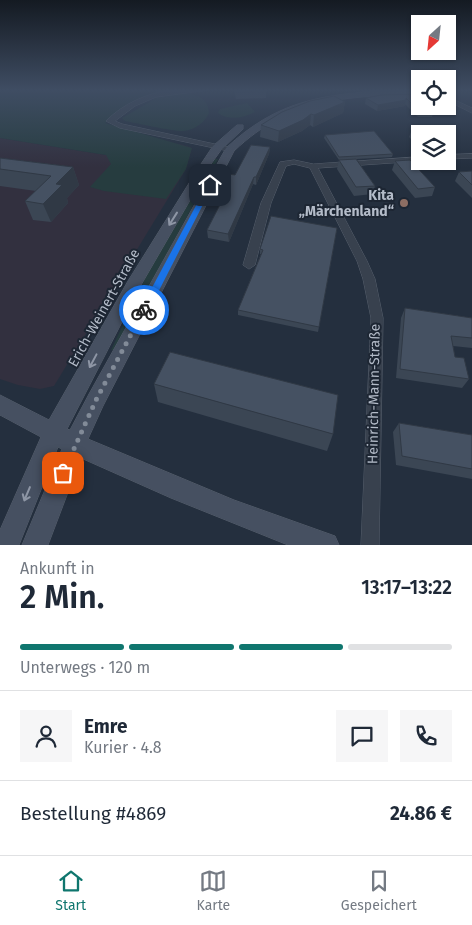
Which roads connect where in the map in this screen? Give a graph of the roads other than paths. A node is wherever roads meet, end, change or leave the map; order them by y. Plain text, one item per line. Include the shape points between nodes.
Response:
1 (117, 115) edge
2 (261, 115) edge
3 (277, 115) edge
4 (224, 149) junction
5 (472, 156) edge
6 (456, 157) edge
7 (411, 160) edge
8 (313, 166) junction
9 (249, 265) dead end
10 (0, 404) edge
11 (54, 434) junction
12 (75, 444) junction
13 (6, 545) edge
14 (35, 545) edge
15 (326, 545) edge
16 (370, 545) edge

1 - 4 street via 110,121 120,126
2 - 4 street, Erich-Weinert-Straße via 247,122
3 - 4 street, Erich-Weinert-Straße via 258,124
4 -> 11 street, Erich-Weinert-Straße via 133,285
4 - 12 street, Erich-Weinert-Straße
5 - 6 street
7 - 8 street
8 - 9 street via 290,162 282,166 266,203
8 - 16 street, Heinrich-Mann-Straße via 362,261 377,318
10 - 11 street
11 - 12 street
11 -> 13 street, Erich-Weinert-Straße
12 - 14 street, Erich-Weinert-Straße
12 - 15 street via 286,534

